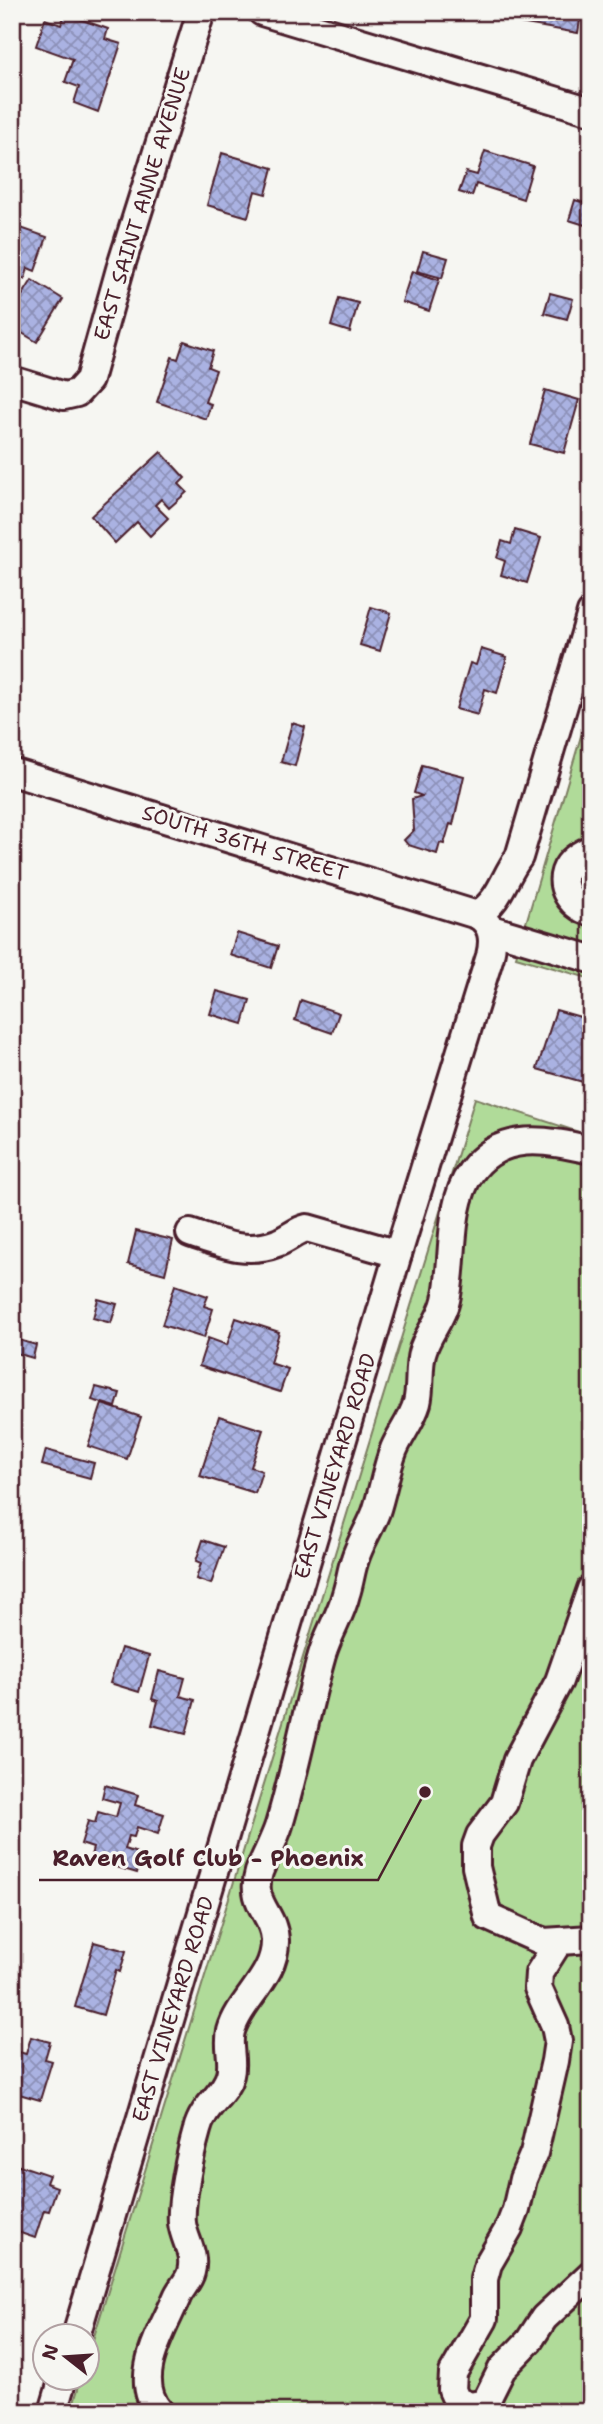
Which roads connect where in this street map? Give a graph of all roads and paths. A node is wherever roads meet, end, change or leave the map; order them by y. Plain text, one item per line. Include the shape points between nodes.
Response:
1 (201, 12) edge
2 (262, 12) edge
3 (591, 111) edge
4 (12, 380) edge
5 (591, 613) edge
6 (12, 772) edge
7 (591, 849) edge
8 (591, 912) edge
9 (484, 922) junction
10 (591, 959) edge
11 (591, 1150) edge
12 (190, 1233) dead end
13 (398, 1254) junction
14 (591, 1589) edge
15 (591, 1617) edge
16 (567, 1660) junction
17 (591, 1938) edge
18 (558, 1943) junction
19 (591, 2274) edge
20 (80, 2322) edge
21 (59, 2392) edge
22 (53, 2412) edge
23 (160, 2412) edge

1 - 4 street, EAST SAINT ANNE AVENUE via 89,380 77,393 64,396
2 - 3 street
5 - 9 street via 519,858
6 - 9 street, SOUTH 36TH STREET
7 - 8 street via 570,862 565,891 572,904
9 - 10 street, SOUTH 36TH STREET
9 - 13 street, EAST VINEYARD ROAD via 490,956
11 - 23 street via 534,1139 516,1141 487,1157 464,1184 452,1233 445,1303 421,1356 418,1400 391,1458 376,1514 356,1554 341,1611 321,1658 304,1739 259,1874 256,1891 275,1940 272,1958 231,2028 230,2077 203,2112 197,2130 182,2210 193,2258 191,2275 151,2351 148,2367 149,2389
12 - 13 street via 250,1250 307,1228
13 - 20 street, EAST VINEYARD ROAD
14 - 16 street
15 - 16 street via 582,1644
16 - 18 street via 517,1760 504,1803 475,1846 488,1917 544,1942
17 - 18 street
18 - 19 street via 539,1973 538,1988 555,2026 555,2061 516,2210 484,2279 484,2319 453,2372 457,2401 471,2406 485,2403 502,2369 530,2341 544,2318
21 - 22 street

